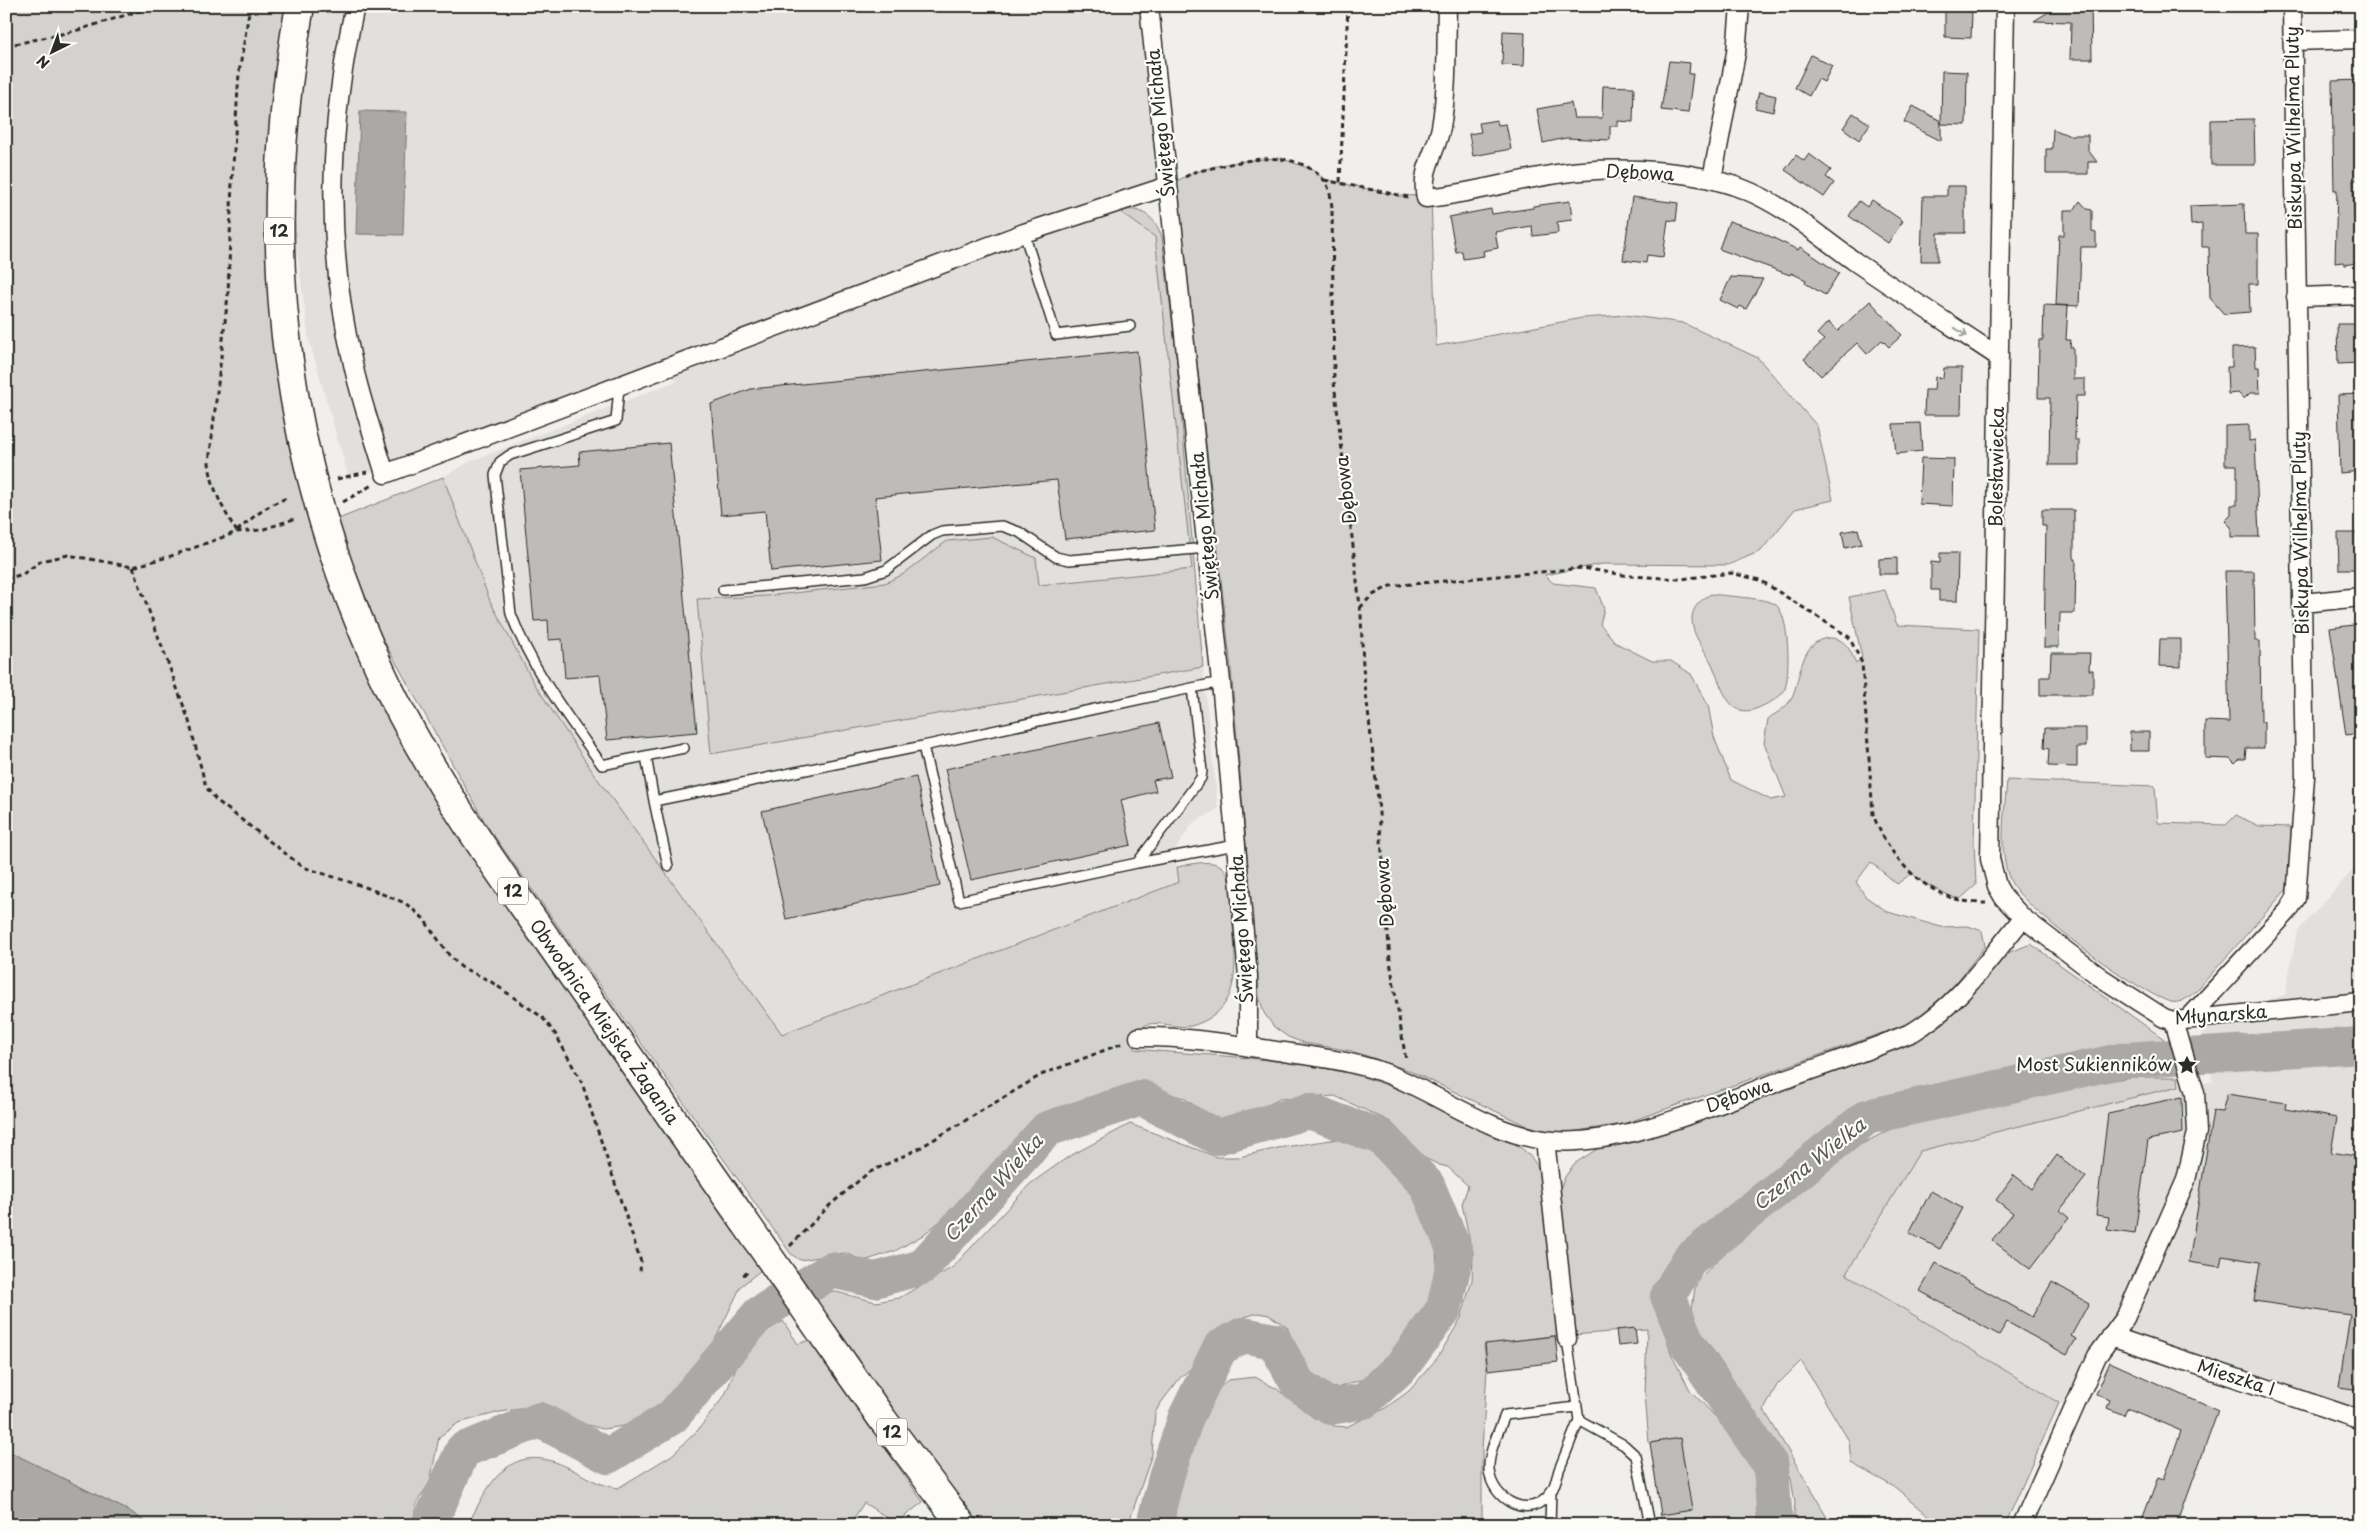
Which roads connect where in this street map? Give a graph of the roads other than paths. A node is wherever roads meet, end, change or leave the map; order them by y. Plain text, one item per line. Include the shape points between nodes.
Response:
1 (300, 6) edge
2 (355, 6) edge
3 (1148, 6) edge
4 (1447, 6) edge
5 (1740, 6) edge
6 (2005, 6) edge
7 (2292, 6) edge
8 (2361, 39) edge
9 (2293, 42) junction
10 (1712, 179) junction
11 (1168, 186) junction
12 (1024, 233) junction
13 (2361, 295) edge
14 (2296, 297) junction
15 (1130, 326) dead end
16 (1999, 357) junction
17 (618, 387) junction
18 (1207, 548) junction
19 (723, 590) dead end
20 (2361, 597) edge
21 (2303, 603) junction
22 (1221, 682) junction
23 (1192, 688) junction
24 (923, 746) junction
25 (684, 748) dead end
26 (646, 756) junction
27 (654, 801) junction
28 (1236, 845) junction
29 (1137, 863) junction
30 (668, 866) dead end
31 (2023, 918) junction
32 (2361, 1002) edge
33 (2181, 1019) junction
34 (1139, 1037) road end
35 (1248, 1047) junction
36 (1545, 1140) junction
37 (2110, 1336) junction
38 (1567, 1339) joint
39 (1577, 1407) junction
40 (1579, 1420) junction
41 (2361, 1420) edge
42 (1551, 1492) junction
43 (962, 1525) edge
44 (1550, 1525) edge
45 (1650, 1525) edge
46 (2022, 1525) edge

1 - 43 main road, Obwodnica Miejska Żagania / 12, bridge via 281,148 279,244 289,371 305,455 337,564 365,637 393,696 446,789 526,910 883,1420
2 - 17 street via 334,125 334,242 353,366 385,474
3 - 11 street, Świętego Michała
4 - 10 street, Dębowa via 1442,116 1424,172 1426,198 1584,171 1677,174
5 - 10 street via 1736,53
6 - 16 street, Bolesławiecka
7 - 9 street, Biskupa Wilhelma Pluty
8 - 9 street
9 - 14 street, Biskupa Wilhelma Pluty
10 -> 16 street, Dębowa via 1745,190 1780,208
11 - 12 street
11 - 18 street, Świętego Michała
12 - 15 lane via 1056,335
12 - 17 street
13 - 14 street
14 - 21 street, Biskupa Wilhelma Pluty
16 - 31 street, Bolesławiecka via 1990,859 2004,898
17 - 26 lane via 616,421 510,455 500,462 495,475 511,614 518,634 550,692 602,765
18 - 19 lane via 1070,560 1056,557 1019,532 1002,526 942,530 886,570 865,576
18 - 22 street, Świętego Michała
20 - 21 street
21 - 33 street, Biskupa Wilhelma Pluty via 2305,777 2296,898 2288,911
22 - 23 lane
22 - 28 street, Świętego Michała
23 - 24 lane
23 - 29 lane via 1201,778
24 - 27 lane
24 - 29 lane via 959,901
25 - 26 lane
26 - 27 lane
27 - 30 lane
28 - 29 lane
28 - 35 street, Świętego Michała via 1248,976
31 - 33 street, Młynarska via 2143,1006 2159,1016
31 - 36 street, Dębowa via 1958,996 1913,1032 1652,1126 1602,1138 1564,1142
32 - 33 street, Młynarska
33 - 37 street via 2178,1038 2195,1093 2197,1132 2186,1180 2129,1310
34 - 35 street
35 - 36 street, Dębowa via 1343,1061 1374,1069 1501,1128
36 - 38 street
37 - 41 street, Mieszka I
37 - 46 street via 2097,1356
38 - 39 lane
39 - 40 lane
39 - 42 lane via 1505,1415 1490,1458 1492,1482 1514,1505 1526,1508 1538,1505
40 - 42 lane
40 - 45 lane via 1624,1445 1636,1456
42 - 44 lane

